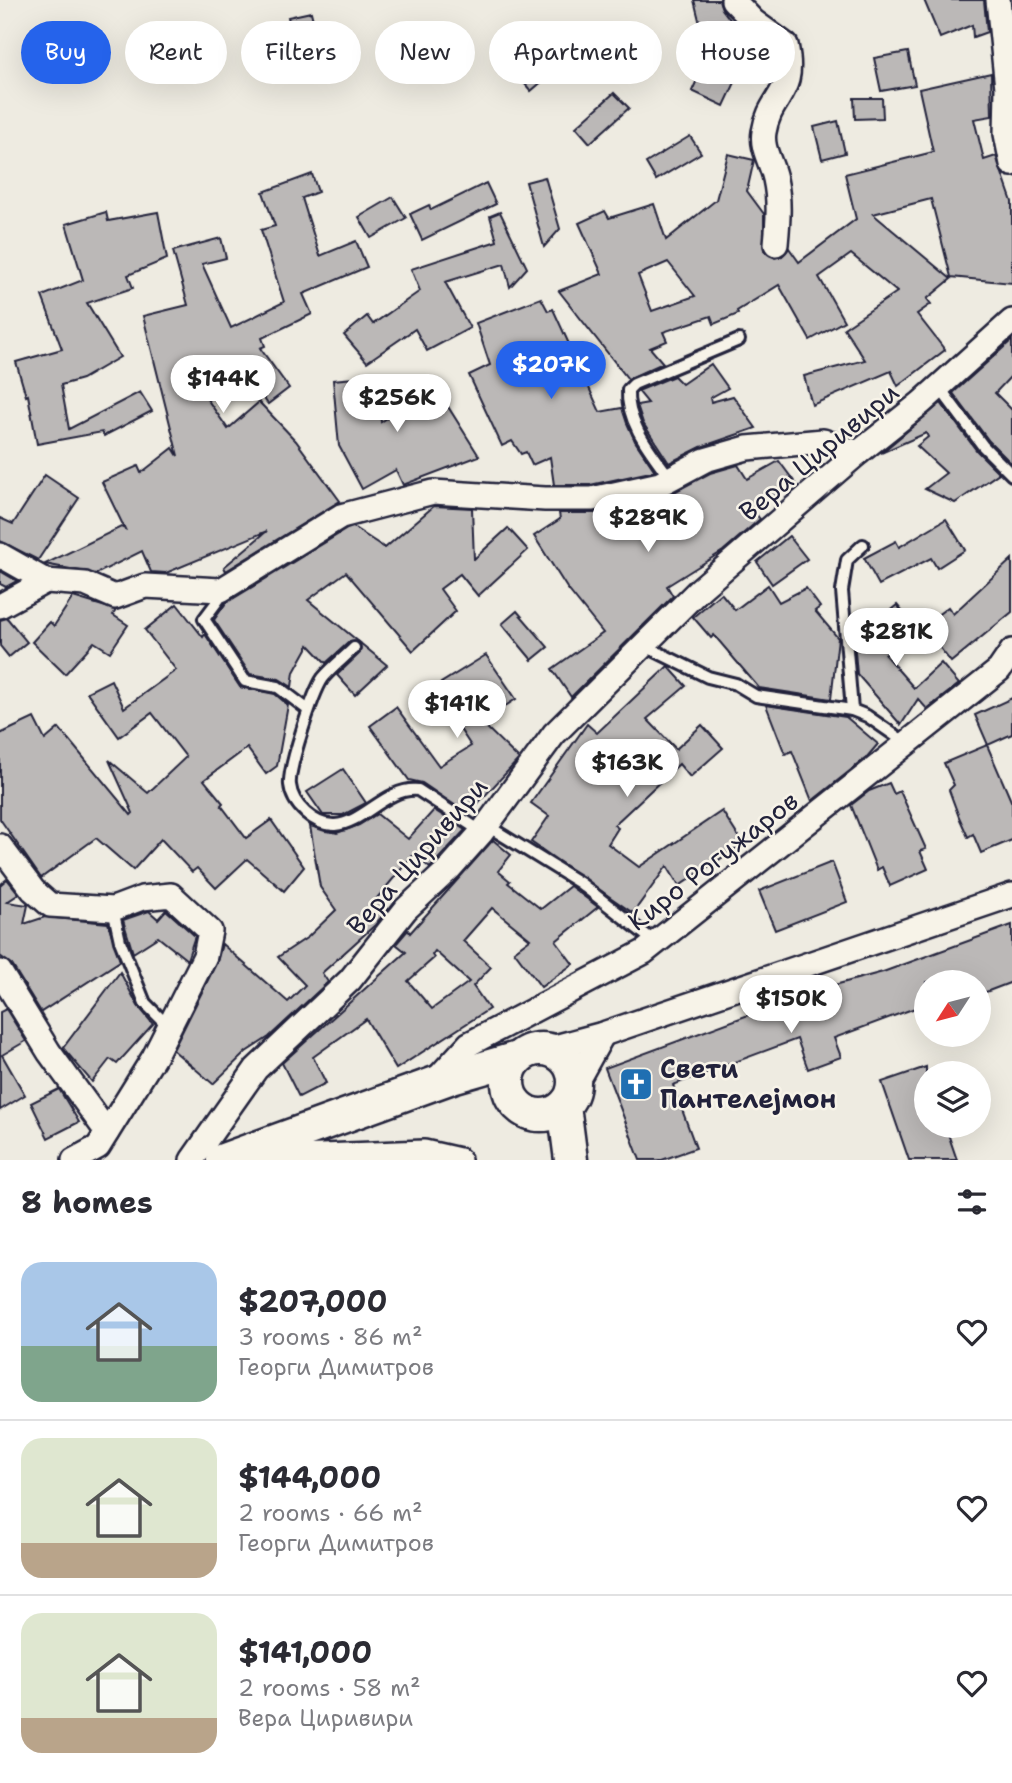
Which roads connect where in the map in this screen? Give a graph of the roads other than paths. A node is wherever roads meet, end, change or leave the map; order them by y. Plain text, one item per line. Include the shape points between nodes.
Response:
1 (733, 0) edge
2 (998, 0) edge
3 (1012, 164) edge
4 (776, 244) dead end
5 (1012, 321) edge
6 (739, 340) dead end
7 (939, 387) junction
8 (858, 453) junction
9 (1012, 475) edge
10 (670, 478) junction
11 (863, 545) dead end
12 (0, 555) edge
13 (46, 581) junction
14 (221, 590) junction
15 (0, 606) edge
16 (645, 646) junction
17 (354, 648) dead end
18 (1012, 651) edge
19 (307, 709) junction
20 (852, 710) junction
21 (906, 743) junction
22 (484, 828) junction
23 (0, 846) edge
24 (1012, 895) edge
25 (113, 908) junction
26 (656, 943) junction
27 (0, 972) edge
28 (169, 1027) junction
29 (603, 1034) junction
30 (547, 1049) junction
31 (517, 1058) junction
32 (441, 1082) junction
33 (569, 1096) junction
34 (522, 1108) junction
35 (107, 1132) junction
36 (74, 1160) edge
37 (192, 1160) edge
38 (224, 1160) edge
39 (459, 1160) edge
40 (555, 1160) edge
41 (571, 1160) edge

1 - 4 street via 753,22 786,46 790,64 786,89 771,113 763,140 779,198
2 - 3 street
5 - 7 street, Вера Циривири
6 - 10 lane via 628,390 637,428
7 - 8 street, Вера Циривири
7 - 9 lane via 983,446
8 - 10 street via 823,441 747,448 705,460
8 - 16 street, Вера Циривири via 700,589
10 - 14 street via 592,499 433,492 392,501 341,516
11 - 20 lane via 847,560 842,590
12 - 13 street
13 - 14 street via 85,584 116,597 145,586
13 - 15 street
14 - 19 lane via 204,619 239,674 248,683 278,687
16 - 20 lane via 756,696
16 - 22 street, Вера Циривири via 554,733
17 - 19 lane via 323,679
18 - 21 street, Киро Рогужаров via 999,670
19 - 22 lane via 290,784 294,799 314,820 345,823 373,805 413,789
20 - 21 lane
21 - 26 street, Киро Рогужаров
22 - 26 lane via 580,883
22 - 37 street, Вера Циривири via 450,868 405,909 349,981 256,1069
23 - 25 street via 50,905
24 - 29 street
25 - 28 lane via 120,941 145,1003
25 - 28 street via 171,895 210,931 205,956
26 - 32 street, Киро Рогужаров via 469,1044
27 - 35 street via 49,1052
28 - 35 street
29 - 30 street
29 - 33 street
30 - 31 main road
30 - 33 main road via 568,1062
31 - 32 main road
31 - 34 main road via 507,1079
32 - 34 main road
32 - 38 main road
33 - 34 main road via 555,1113
33 - 41 main road
34 - 40 main road
35 - 36 street via 98,1147
38 - 39 street via 424,1152

